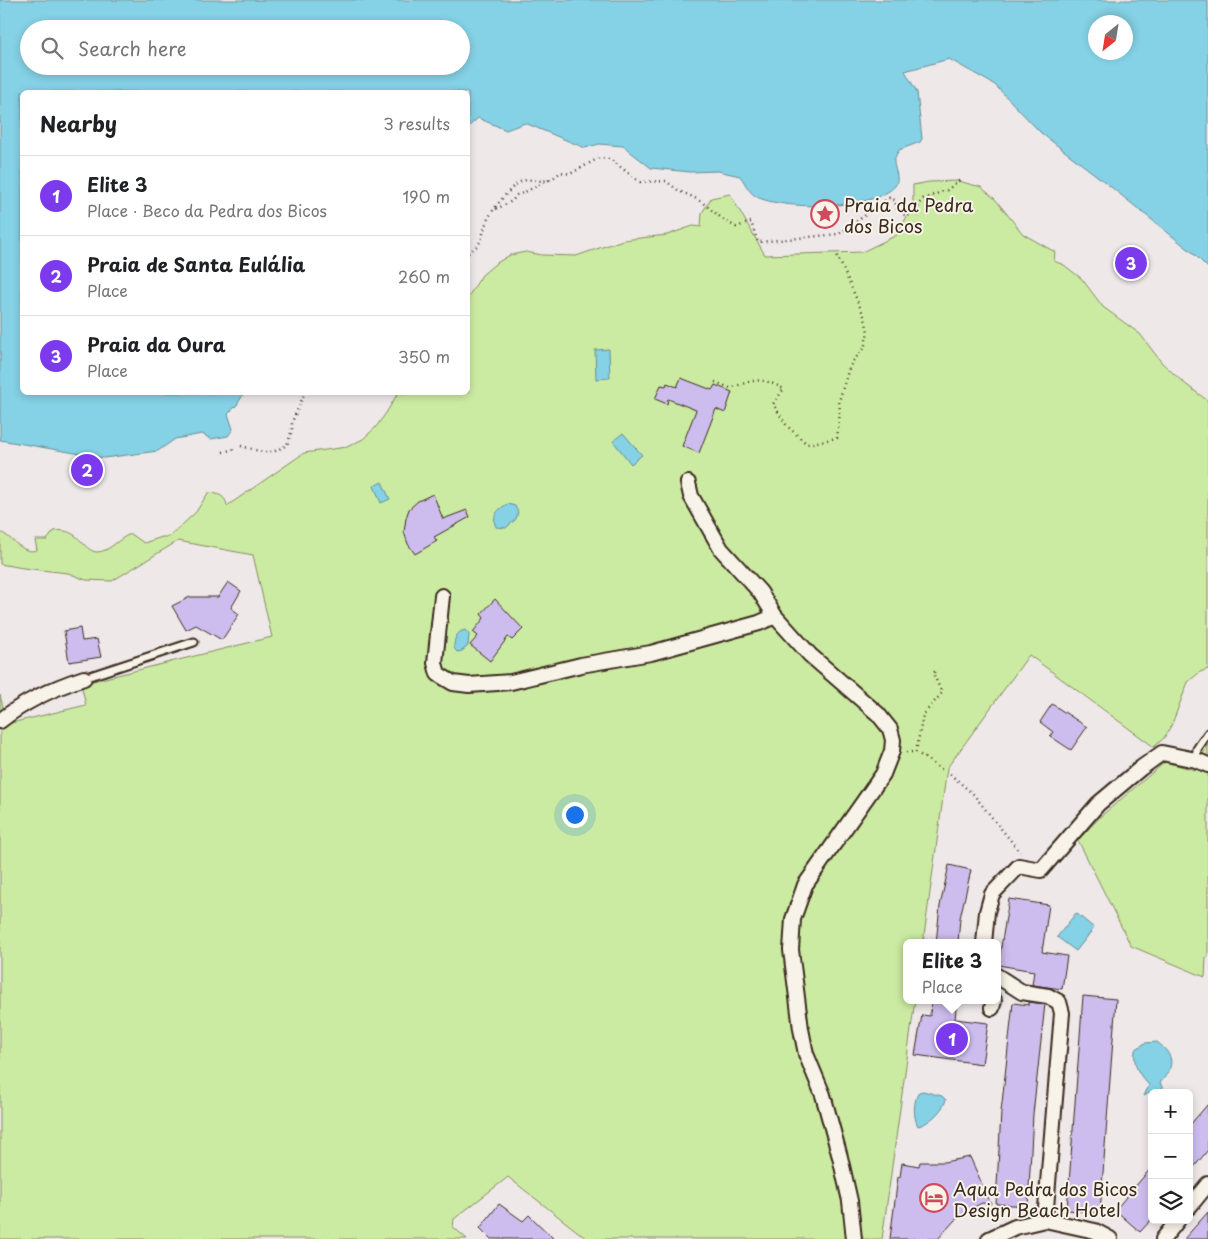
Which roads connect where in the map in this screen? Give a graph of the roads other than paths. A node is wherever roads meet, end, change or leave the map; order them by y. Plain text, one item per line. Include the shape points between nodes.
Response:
1 (688, 483) dead end
2 (442, 596) dead end
3 (775, 616) junction
4 (194, 642) dead end
5 (84, 678) joint
6 (0, 721) edge
7 (1208, 733) edge
8 (1202, 763) edge
9 (984, 939) edge
10 (1001, 982) edge
11 (1208, 1184) edge
12 (1193, 1202) edge
13 (1045, 1220) junction
14 (1175, 1224) edge
15 (854, 1239) edge
16 (989, 1239) edge
17 (1110, 1239) edge
18 (1163, 1239) edge

1 - 3 street via 691,496 721,549 760,592
2 - 3 street via 435,663 438,674 453,683 469,685 512,682 581,665 651,653
3 - 15 street via 810,655 878,714 890,729 893,740 883,774 805,885 793,919 791,950 801,1029 806,1054 823,1095 840,1157
4 - 5 lane
5 - 6 street via 36,697
7 - 8 lane via 1198,749
8 - 9 street via 1162,753 1098,804 1041,870 1019,866 992,894
10 - 13 street via 1022,992 1048,996 1059,1002 1062,1014
11 - 12 street
13 - 16 street via 1015,1227
13 - 17 street via 1096,1231
14 - 18 street

